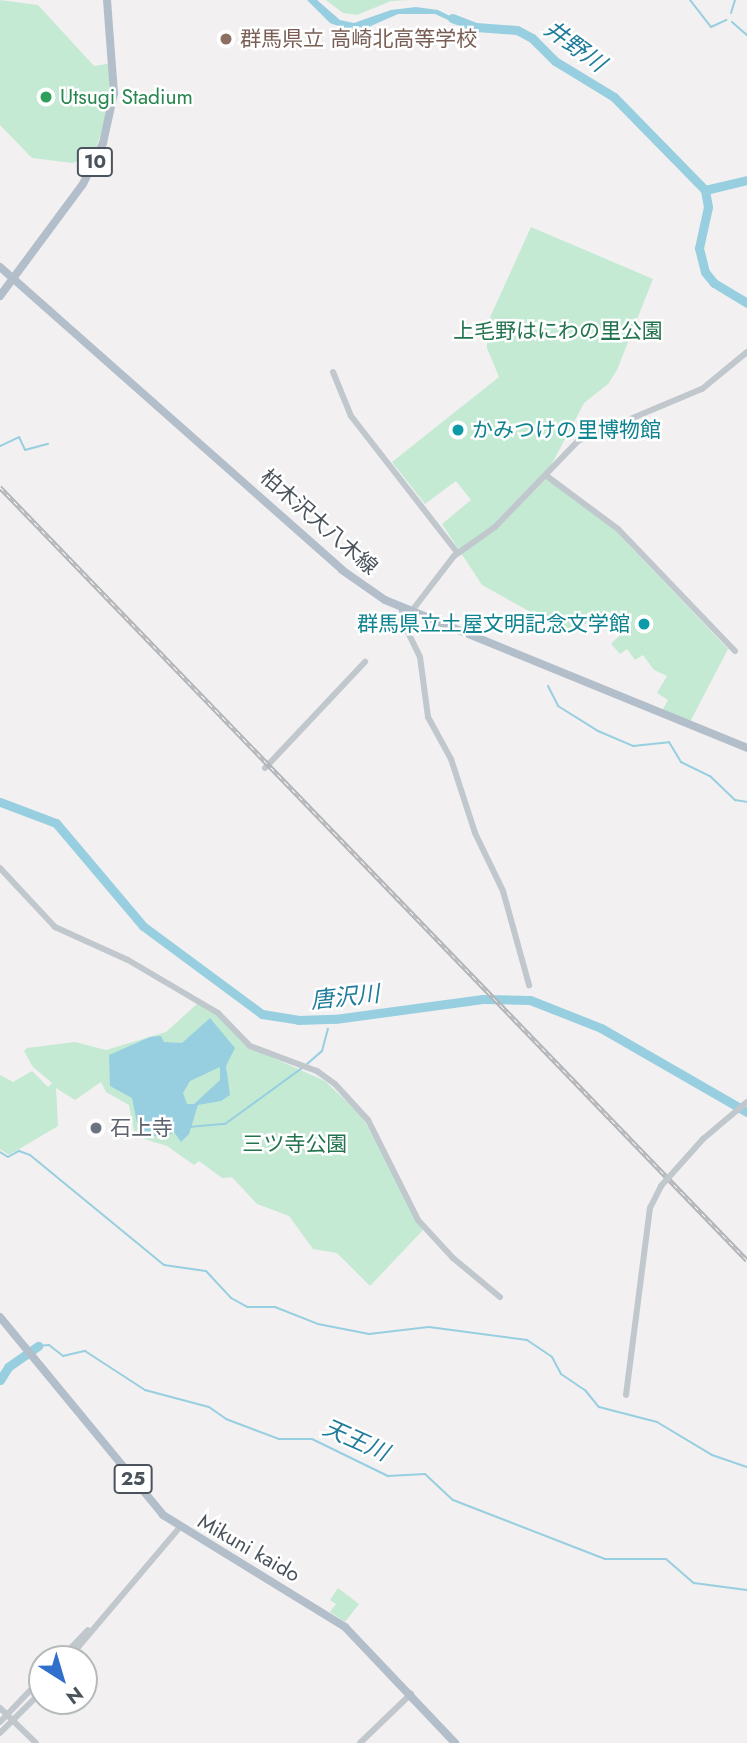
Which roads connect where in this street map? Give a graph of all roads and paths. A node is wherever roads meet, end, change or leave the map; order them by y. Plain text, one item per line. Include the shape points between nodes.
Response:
1 (107, 0) edge
2 (0, 267) edge
3 (13, 278) junction
4 (0, 296) edge
5 (747, 352) edge
6 (333, 372) dead end
7 (548, 477) junction
8 (457, 552) junction
9 (402, 608) junction
10 (411, 612) junction
11 (735, 651) dead end
12 (365, 662) dead end
13 (747, 748) edge
14 (265, 768) dead end
15 (0, 868) edge
16 (529, 985) dead end
17 (741, 1106) edge
18 (500, 1297) dead end
19 (0, 1317) edge
20 (626, 1395) dead end
21 (179, 1528) junction
22 (115, 1603) junction
23 (74, 1645) edge
24 (80, 1645) edge
25 (28, 1693) edge
26 (411, 1694) junction
27 (28, 1705) edge
28 (0, 1708) edge
29 (7, 1715) junction
30 (13, 1721) junction
31 (0, 1722) edge
32 (0, 1733) edge
33 (36, 1743) edge
34 (360, 1743) edge
35 (455, 1743) edge

1 - 3 main road, 10 via 114,93 103,143 83,184
2 - 3 main road, 柏木沢大八木線
3 - 4 main road, 10
3 - 9 main road, 柏木沢大八木線 via 342,570
5 - 7 street via 702,389 584,437
6 - 8 street via 351,416
7 - 8 street via 489,532
7 - 11 street via 618,529
8 - 10 street
9 - 10 main road, 柏木沢大八木線
9 - 16 street via 401,618 421,657 428,717 451,759 475,833 503,891
10 - 13 main road, 柏木沢大八木線
12 - 14 street
15 - 18 street via 55,927 128,960 218,1013 250,1046 317,1071 335,1084 368,1120 423,1226
17 - 20 street, bridge via 703,1139 661,1186 650,1208
19 - 21 main road, Mikuni kaido / 25 via 158,1510
21 - 22 street
21 - 26 main road, Mikuni kaido / 25 via 345,1627
22 - 23 street
22 - 24 street
25 - 29 street
26 - 34 street
26 - 35 main road, Mikuni kaido / 25
27 - 30 street
28 - 29 street
29 - 30 street
29 - 31 street
30 - 32 street
30 - 33 street

